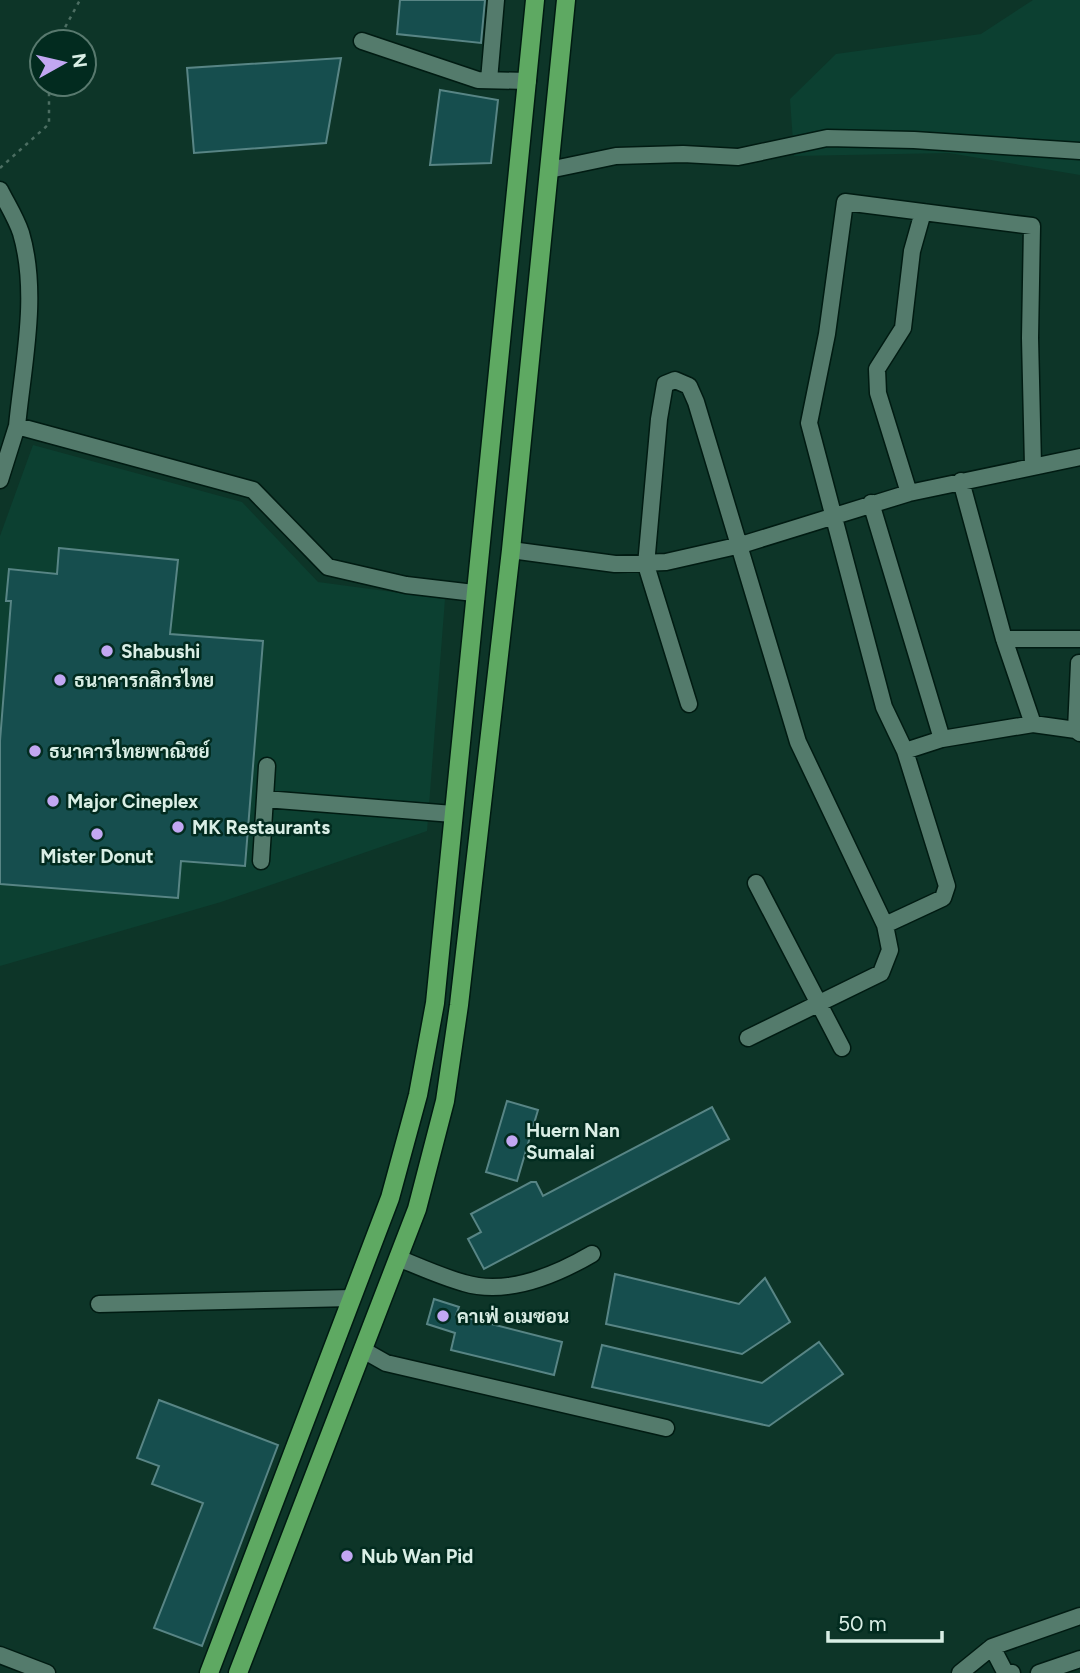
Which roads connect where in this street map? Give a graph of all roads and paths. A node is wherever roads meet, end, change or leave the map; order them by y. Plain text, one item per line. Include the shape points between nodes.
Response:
1 (80, 0) edge
2 (496, 0) edge
3 (535, 0) edge
4 (566, 0) edge
5 (65, 28) edge
6 (362, 41) dead end
7 (489, 80) junction
8 (527, 81) junction
9 (49, 98) edge
10 (1080, 151) edge
11 (0, 169) edge
12 (549, 170) junction
13 (0, 190) edge
14 (923, 212) junction
15 (17, 426) junction
16 (1080, 457) edge
17 (1033, 466) junction
18 (0, 480) edge
19 (961, 481) junction
20 (909, 493) junction
21 (871, 503) junction
22 (832, 515) junction
23 (741, 545) junction
24 (511, 550) junction
25 (646, 565) junction
26 (474, 593) junction
27 (1004, 639) junction
28 (1080, 639) edge
29 (1079, 663) edge
30 (689, 704) dead end
31 (1033, 724) junction
32 (1078, 731) edge
33 (942, 739) junction
34 (905, 751) junction
35 (267, 766) dead end
36 (265, 799) junction
37 (453, 814) junction
38 (261, 861) dead end
39 (756, 883) dead end
40 (885, 925) junction
41 (817, 1004) junction
42 (748, 1038) dead end
43 (842, 1048) dead end
44 (593, 1254) dead end
45 (398, 1258) junction
46 (352, 1298) junction
47 (99, 1304) dead end
48 (363, 1350) junction
49 (666, 1428) dead end
50 (1080, 1616) edge
51 (992, 1647) junction
52 (0, 1655) edge
53 (1080, 1659) edge
54 (47, 1673) edge
55 (209, 1673) edge
56 (238, 1673) edge
57 (960, 1673) edge
58 (1012, 1673) edge
59 (1039, 1673) edge

1 - 5 path
2 - 7 street
3 - 8 main road
4 - 12 main road
6 - 7 street
7 - 8 street
8 - 26 main road
9 - 11 path via 49,124
10 - 12 street via 827,138 738,157 616,156
12 - 24 main road
13 - 15 street via 20,232 28,269 29,316
14 - 17 street via 1032,226
14 - 20 street via 912,251 903,328 877,369 878,393
14 - 22 street via 845,202 827,334 808,423
15 - 18 street
15 - 26 street via 253,490 328,567 406,585
16 - 17 street
17 - 19 street
19 - 20 street
19 - 27 street
20 - 21 street
21 - 22 street
21 - 33 street
22 - 23 street
22 - 34 street via 884,707
23 - 25 street
23 - 25 street via 692,394 683,382 668,381 659,419
23 - 40 street via 798,742
24 - 25 street
24 - 45 main road via 450,1071 432,1158
25 - 30 street
26 - 37 main road
27 - 28 street
27 - 31 street
29 - 32 street
31 - 32 street
31 - 33 street
33 - 34 street
34 - 40 street via 947,886 943,898
35 - 36 street
36 - 37 street
36 - 38 street
37 - 46 main road via 425,1066 397,1174
39 - 41 street
40 - 41 street via 891,950 881,973
41 - 42 street
41 - 43 street
44 - 45 street via 556,1275 513,1285 467,1284
45 - 48 main road
46 - 47 street
46 - 55 main road
48 - 49 street via 386,1363
48 - 56 main road
50 - 51 street
51 - 57 street
51 - 58 street via 1005,1672
52 - 54 street
53 - 59 street

